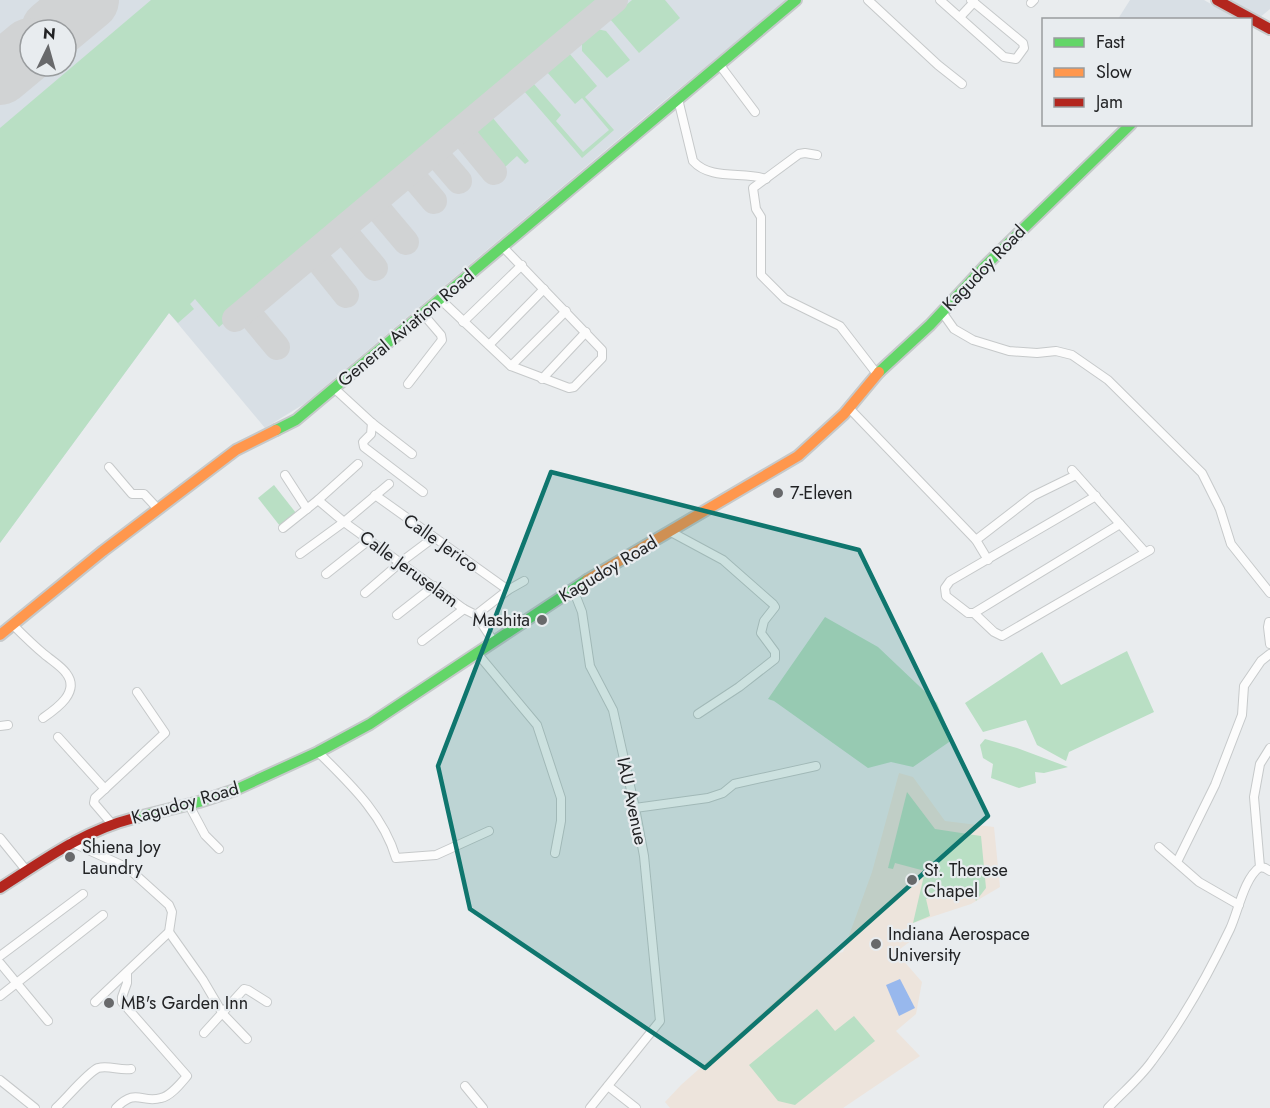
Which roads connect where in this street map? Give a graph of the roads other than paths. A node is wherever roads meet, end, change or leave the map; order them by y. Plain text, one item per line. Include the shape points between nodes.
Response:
1 (796, 0) edge
2 (868, 0) edge
3 (940, 0) edge
4 (972, 1) edge
5 (1223, 2) edge
6 (960, 17) junction
7 (1244, 18) edge
8 (1255, 26) edge
9 (1270, 29) edge
10 (719, 64) junction
11 (962, 84) dead end
12 (678, 99) junction
13 (755, 112) dead end
14 (1129, 126) edge
15 (817, 155) dead end
16 (766, 179) junction
17 (502, 246) junction
18 (522, 265) junction
19 (544, 288) junction
20 (440, 299) junction
21 (566, 311) junction
22 (942, 312) junction
23 (423, 314) junction
24 (463, 321) junction
25 (586, 332) junction
26 (489, 345) junction
27 (511, 366) junction
28 (877, 374) junction
29 (542, 379) junction
30 (408, 384) dead end
31 (334, 389) junction
32 (849, 408) junction
33 (372, 423) junction
34 (412, 454) dead end
35 (358, 464) dead end
36 (109, 467) dead end
37 (285, 475) dead end
38 (389, 484) dead end
39 (423, 492) dead end
40 (375, 495) junction
41 (1096, 496) junction
42 (318, 500) junction
43 (158, 509) junction
44 (307, 509) junction
45 (344, 522) junction
46 (1120, 524) junction
47 (283, 528) dead end
48 (671, 532) junction
49 (433, 538) junction
50 (369, 540) junction
51 (975, 540) junction
52 (300, 554) dead end
53 (988, 560) junction
54 (401, 562) junction
55 (326, 574) dead end
56 (524, 581) dead end
57 (434, 586) junction
58 (573, 589) junction
59 (508, 590) junction
60 (365, 593) dead end
61 (1270, 593) edge
62 (464, 609) junction
63 (974, 613) junction
64 (397, 615) dead end
65 (476, 615) junction
66 (1269, 622) edge
67 (13, 624) junction
68 (0, 635) edge
69 (422, 641) dead end
70 (494, 642) junction
71 (1270, 644) edge
72 (477, 653) junction
73 (1270, 654) edge
74 (137, 692) dead end
75 (698, 714) dead end
76 (43, 718) dead end
77 (58, 737) dead end
78 (1270, 748) edge
79 (318, 752) junction
80 (816, 766) dead end
81 (105, 789) junction
82 (189, 805) junction
83 (635, 808) junction
84 (112, 824) junction
85 (489, 831) dead end
86 (0, 838) edge
87 (71, 842) junction
88 (1159, 847) dead end
89 (219, 849) dead end
90 (555, 853) dead end
91 (1177, 862) junction
92 (1260, 867) junction
93 (26, 870) junction
94 (1270, 871) edge
95 (0, 888) edge
96 (83, 894) dead end
97 (1239, 905) junction
98 (103, 915) dead end
99 (169, 932) junction
100 (0, 956) edge
101 (0, 963) edge
102 (127, 972) junction
103 (15, 983) junction
104 (0, 996) edge
105 (95, 1002) dead end
106 (267, 1002) dead end
107 (222, 1014) junction
108 (48, 1021) dead end
109 (204, 1034) dead end
110 (247, 1039) dead end
111 (131, 1069) dead end
112 (0, 1080) edge
113 (465, 1086) dead end
114 (608, 1086) junction
115 (35, 1108) edge
116 (56, 1108) edge
117 (116, 1108) edge
118 (483, 1108) edge
119 (590, 1108) edge
120 (636, 1108) edge
121 (1108, 1108) edge

1 - 10 street, General Aviation Road
2 - 11 street
3 - 6 street
4 - 6 street
4 - 6 street via 1023,43 1016,59 1004,57
5 - 7 street
8 - 9 street
10 - 12 street, General Aviation Road
10 - 13 street
12 - 16 street via 693,161 698,166
12 - 17 street, General Aviation Road
14 - 22 street, Kagudoy Road
15 - 16 street via 800,154
16 - 28 street via 753,188 761,217 761,275 785,299 840,326
17 - 18 street
17 - 20 street, General Aviation Road
18 - 19 street
18 - 24 street
19 - 21 street
19 - 26 street
20 - 23 street, General Aviation Road
20 - 24 street
21 - 25 street
21 - 27 street
22 - 28 street, Kagudoy Road
22 - 61 street via 954,329 973,340 1009,351 1072,355 1108,380 1202,474 1220,509 1231,544
23 - 30 street via 442,340
23 - 31 street, General Aviation Road
24 - 26 street
25 - 29 street
25 - 29 street via 602,350 602,358 571,388
26 - 27 street
27 - 29 street
28 - 32 street, Kagudoy Road
31 - 33 street
31 - 43 street, General Aviation Road via 296,420 236,450
32 - 48 street, Kagudoy Road via 798,456
32 - 51 street
33 - 34 street
33 - 39 street via 364,447
35 - 42 street
36 - 43 street via 132,494 144,494
37 - 44 street
38 - 40 street
40 - 45 street
40 - 49 street, Calle Jerico
41 - 46 street
41 - 51 street via 1074,472 1033,496
41 - 53 street
42 - 44 street
42 - 45 street, Calle Jeruselam
43 - 67 street, General Aviation Road
44 - 47 street
45 - 50 street, Calle Jeruselam
45 - 52 street
46 - 63 street
46 - 63 street via 1148,551 1002,636
48 - 58 street, Kagudoy Road
48 - 75 street via 723,560 775,607 764,621 761,633 775,652 775,659
49 - 54 street
49 - 59 street, Calle Jerico
50 - 54 street, Calle Jeruselam
50 - 55 street
51 - 53 street
53 - 63 street via 950,581 945,588 946,596 968,613
54 - 57 street, Calle Jeruselam
54 - 60 street
56 - 59 street
57 - 62 street, Calle Jeruselam
57 - 64 street
58 - 70 street, Kagudoy Road
58 - 83 street, IAU Avenue via 582,612 590,666 613,710
59 - 65 street
62 - 65 street, Calle Jeruselam
62 - 69 street
65 - 70 street, Calle Jeruselam
66 - 71 street
67 - 68 street, General Aviation Road
67 - 76 street via 70,679 68,696
70 - 72 street, Kagudoy Road
72 - 79 street, Kagudoy Road via 370,724
72 - 90 street via 537,725 561,798
73 - 91 street via 1244,686 1242,715 1215,785
74 - 81 street via 165,734
77 - 81 street
78 - 92 street via 1260,764 1254,797
79 - 82 street, Kagudoy Road via 236,790
79 - 85 street via 378,817 396,858 436,855
80 - 83 street via 734,784 708,798
81 - 84 street via 94,801
82 - 84 street, Kagudoy Road
82 - 89 street via 205,835
83 - 114 street, IAU Avenue via 644,856 660,1021
84 - 87 street, Kagudoy Road
86 - 93 street
87 - 93 street, Kagudoy Road
87 - 99 street via 128,868 169,905
88 - 91 street
91 - 97 street via 1186,873
92 - 94 street
92 - 97 street
93 - 95 street, Kagudoy Road
96 - 100 street
97 - 121 street via 1196,995 1152,1062
98 - 103 street
99 - 102 street
99 - 107 street via 204,980
101 - 103 street
102 - 105 street
102 - 117 street via 122,1002 187,1076 164,1098 137,1096
103 - 104 street
103 - 108 street
106 - 107 street via 244,989
107 - 109 street
107 - 110 street
111 - 116 street via 99,1068
112 - 115 street
113 - 118 street
114 - 119 street
114 - 120 street

